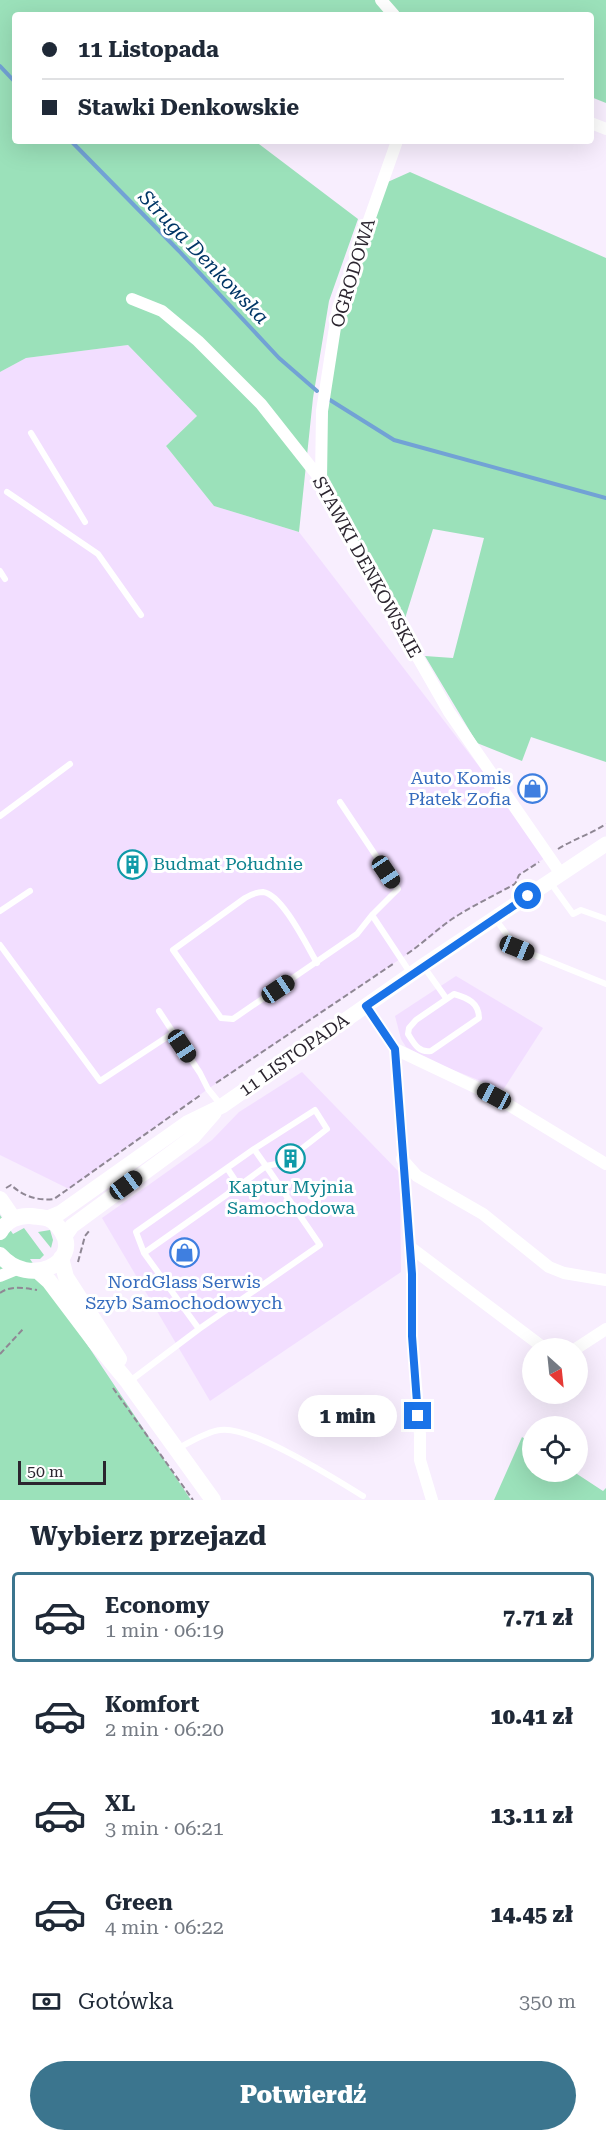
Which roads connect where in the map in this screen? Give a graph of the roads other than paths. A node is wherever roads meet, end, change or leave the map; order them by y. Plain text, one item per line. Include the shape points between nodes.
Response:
1 (381, 0) edge
2 (391, 12) edge
3 (396, 144) edge
4 (132, 299) dead end
5 (31, 433) dead end
6 (321, 480) junction
7 (8, 492) dead end
8 (85, 522) dead end
9 (0, 571) edge
10 (6, 579) dead end
11 (141, 615) dead end
12 (70, 764) dead end
13 (340, 802) dead end
14 (0, 816) edge
15 (606, 844) edge
16 (555, 878) junction
17 (30, 891) dead end
18 (0, 911) edge
19 (372, 915) junction
20 (495, 918) junction
21 (606, 919) edge
22 (0, 945) edge
23 (317, 963) junction
24 (417, 970) junction
25 (606, 984) edge
26 (446, 998) junction
27 (366, 1006) junction
28 (159, 1011) dead end
29 (173, 1033) junction
30 (395, 1049) junction
31 (222, 1106) junction
32 (254, 1149) junction
33 (300, 1150) dead end
34 (402, 1159) junction
35 (281, 1163) dead end
36 (606, 1164) edge
37 (266, 1166) junction
38 (227, 1168) junction
39 (239, 1186) junction
40 (0, 1199) edge
41 (13, 1218) junction
42 (48, 1218) junction
43 (0, 1232) edge
44 (65, 1236) junction
45 (410, 1247) junction
46 (144, 1253) junction
47 (0, 1255) edge
48 (61, 1258) junction
49 (17, 1269) junction
50 (39, 1272) junction
51 (0, 1276) edge
52 (606, 1280) edge
53 (199, 1329) junction
54 (606, 1329) edge
55 (531, 1338) edge
56 (588, 1341) edge
57 (121, 1385) junction
58 (177, 1449) junction
59 (363, 1496) dead end
60 (213, 1500) edge
61 (432, 1500) edge

1 - 2 street
3 - 6 street, OGRODOWA via 338,308 322,411
4 - 6 street, STAWKI DENKOWSKIE via 162,311 198,341 261,404
5 - 8 lane
6 - 16 street, STAWKI DENKOWSKIE via 329,502 449,712 548,856
7 - 11 lane via 98,554
9 - 10 lane
12 - 14 lane
13 - 19 lane via 398,889
15 - 16 street, 11 LISTOPADA
16 - 20 street, 11 LISTOPADA
16 - 21 lane via 573,914 581,910
17 - 18 lane
19 - 23 lane via 357,934
19 - 24 lane via 400,959
20 - 24 street, 11 LISTOPADA
20 - 25 lane via 517,948
22 - 29 lane via 100,1081
23 - 23 lane via 238,1016 226,1019 173,950 245,898 265,892 280,903
24 - 26 lane
24 - 27 street, 11 LISTOPADA
26 - 26 lane via 409,1028 408,1034 424,1052 430,1052 479,1018 474,1002 454,994
27 - 30 street
27 - 31 street, 11 LISTOPADA
28 - 29 lane
29 - 31 lane
30 - 34 street
30 - 36 street via 494,1096
31 - 42 street, 11 LISTOPADA via 187,1123
31 - 44 street, 11 LISTOPADA via 193,1137 72,1226
32 - 33 lane via 315,1110 327,1129
32 - 37 lane
32 - 38 lane
34 - 45 street
34 - 52 street via 417,1176 483,1215 549,1267
35 - 37 lane
37 - 39 lane
37 - 53 lane via 320,1245
38 - 39 lane
38 - 46 lane via 136,1232
39 - 46 lane
40 - 41 main road
41 - 42 main road
41 - 43 main road
42 - 44 main road
44 - 48 main road
45 - 55 street
45 - 61 street via 420,1460
46 - 53 lane
47 - 49 main road
48 - 50 main road
48 - 57 main road via 66,1277 115,1351
49 - 50 main road
49 - 51 street
50 - 57 main road via 95,1342
53 - 57 lane
54 - 56 street
57 - 58 main road
58 - 59 lane via 220,1430 242,1433 291,1453
58 - 60 main road

